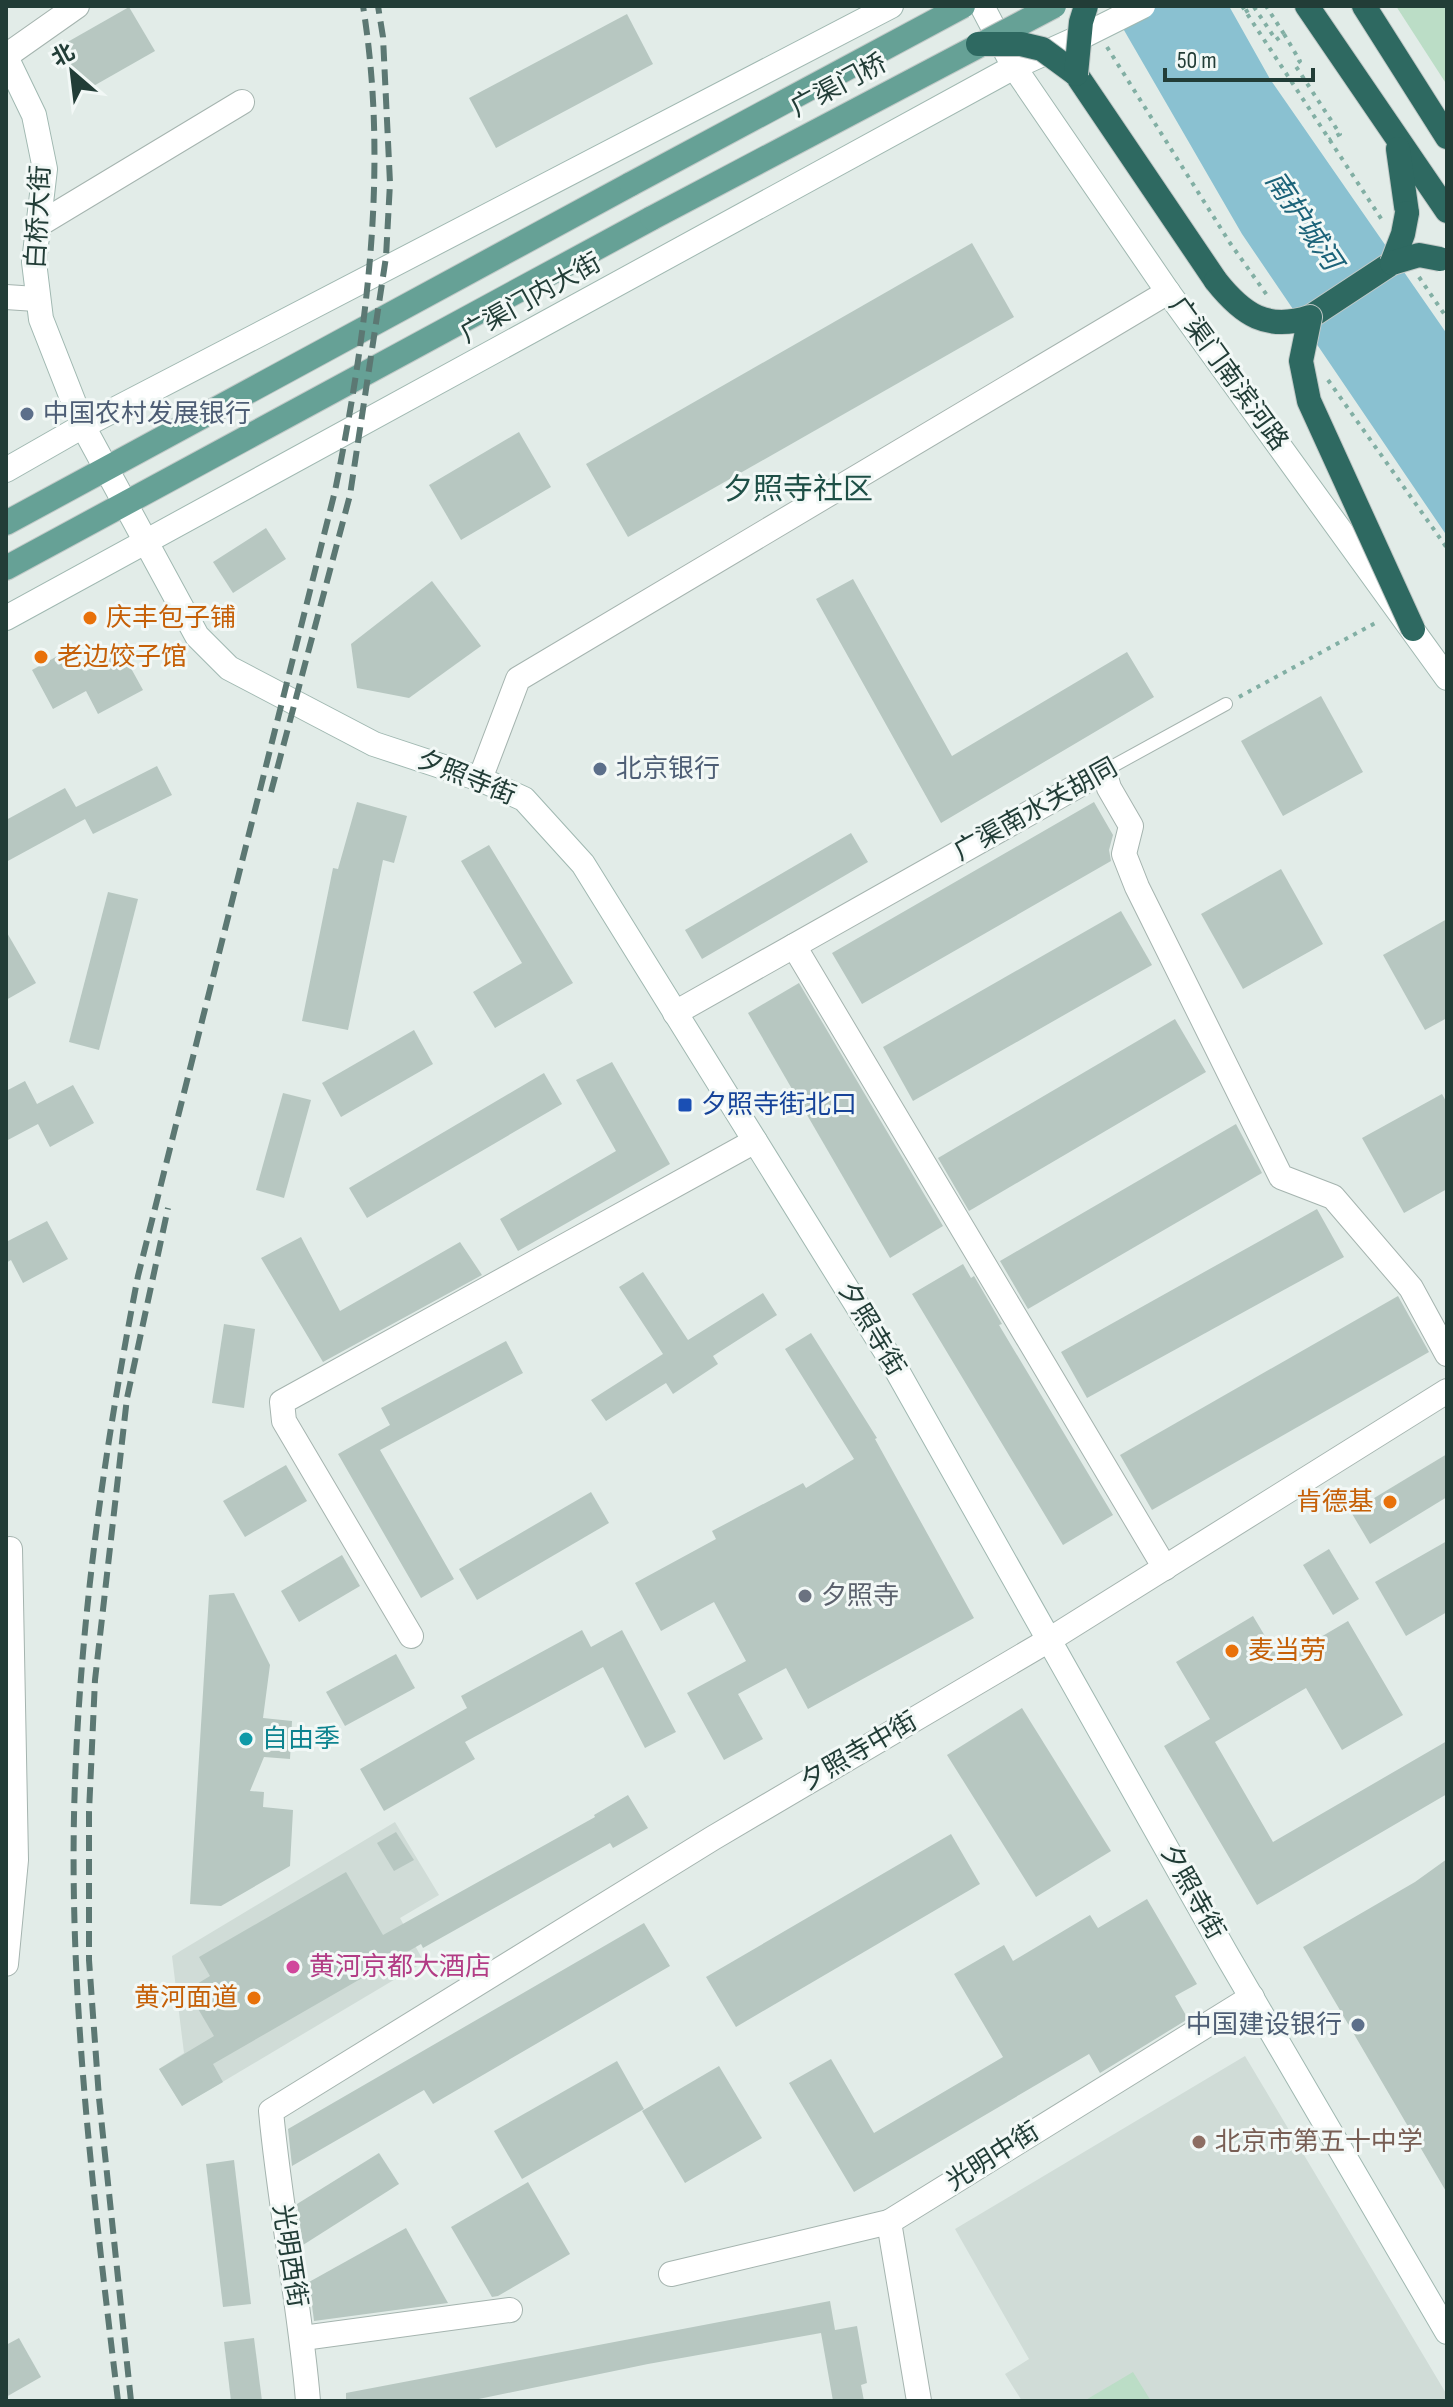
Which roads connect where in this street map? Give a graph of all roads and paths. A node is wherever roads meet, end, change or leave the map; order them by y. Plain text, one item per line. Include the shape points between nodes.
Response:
1 (77, 6) edge
2 (891, 6) edge
3 (963, 6) edge
4 (982, 6) edge
5 (1054, 6) edge
6 (1086, 6) edge
7 (1143, 6) edge
8 (1266, 6) edge
9 (1307, 6) edge
10 (1364, 6) edge
11 (1244, 9) edge
12 (942, 13) edge
13 (1284, 34) junction
14 (1095, 39) junction
15 (978, 44) junction
16 (6, 56) edge
17 (1014, 67) junction
18 (1076, 74) junction
19 (242, 102) dead end
20 (1447, 137) edge
21 (1396, 138) junction
22 (1329, 140) junction
23 (631, 184) joint
24 (1447, 211) edge
25 (652, 218) joint
26 (38, 225) junction
27 (1388, 229) dead end
28 (1444, 260) edge
29 (1403, 265) junction
30 (1168, 292) junction
31 (6, 297) edge
32 (36, 299) junction
33 (1276, 307) dead end
34 (1310, 317) junction
35 (1447, 318) edge
36 (1321, 371) dead end
37 (83, 426) junction
38 (106, 467) junction
39 (6, 470) edge
40 (125, 501) junction
41 (6, 523) edge
42 (146, 541) junction
43 (1447, 548) edge
44 (6, 568) edge
45 (6, 618) edge
46 (1406, 620) junction
47 (1447, 678) edge
48 (1226, 704) joint
49 (1104, 771) junction
50 (480, 779) junction
51 (794, 946) junction
52 (675, 1013) junction
53 (755, 1141) junction
54 (1447, 1354) edge
55 (1447, 1391) edge
56 (6, 1551) edge
57 (1165, 1568) junction
58 (411, 1636) dead end
59 (1049, 1640) junction
60 (6, 1964) edge
61 (1252, 1997) junction
62 (271, 2111) joint
63 (889, 2222) junction
64 (671, 2274) dead end
65 (510, 2310) dead end
66 (1447, 2332) edge
67 (303, 2338) junction
68 (308, 2401) edge
69 (919, 2401) edge

1 - 16 street
2 - 37 street
3 - 12 main road, 广渠门桥, bridge
4 - 17 street, 广渠门南滨河路
5 - 15 main road, 广渠门桥, bridge
6 - 18 highway, bridge
7 - 14 street, bridge
8 - 13 path
9 - 21 highway
10 - 20 highway
11 - 13 path via 1254,7 1276,40
11 - 22 path
12 - 23 main road, 广渠门桥, bridge
13 - 22 path via 1300,61 1295,65 1340,134
14 - 17 street, 广渠门内大街
14 - 33 path
15 - 18 highway, bridge via 1042,49
15 - 25 main road, 广渠门桥, bridge
16 - 26 street, 白桥大街 via 34,115 45,169
17 - 30 street, 广渠门南滨河路
17 - 42 street, 广渠门内大街
18 - 34 highway, bridge via 1228,296 1257,318 1277,323
19 - 26 street
21 - 24 highway
21 - 29 highway, bridge via 1407,213
22 - 27 path
23 - 38 main road, 广渠门内大街
25 - 40 main road, 广渠门内大街
26 - 32 street, 白桥大街
28 - 29 highway, bridge via 1419,255
29 - 34 highway
29 - 35 path
30 - 46 street, 广渠门南滨河路
30 - 50 street via 518,679
31 - 32 street
32 - 37 street, 白桥大街
34 - 46 highway, bridge via 1301,361 1309,401
36 - 43 path
37 - 38 street, 白桥大街
37 - 39 street
38 - 40 street, 白桥大街
38 - 41 main road, 广渠门内大街
40 - 42 street, 夕照寺街
40 - 44 main road, 广渠门内大街
42 - 45 street, 广渠门内大街
42 - 50 street, 夕照寺街 via 197,636 229,668 374,744
46 - 47 street, 广渠门南滨河路
46 - 48 path
48 - 49 lane, 广渠南水关胡同
49 - 51 street, 广渠南水关胡同
49 - 54 street via 1131,826 1124,854 1137,887 1281,1177 1333,1197 1411,1288
50 - 52 street, 夕照寺街 via 524,799 583,864
51 - 52 street, 广渠南水关胡同
51 - 57 street
52 - 53 street, 夕照寺街
53 - 58 street via 282,1402 284,1421
53 - 59 street, 夕照寺街 via 891,1360
55 - 57 street, 夕照寺中街
56 - 60 street via 10,1549 16,1860
57 - 59 street, 夕照寺中街
59 - 61 street, 夕照寺街
59 - 62 street, 夕照寺中街 via 713,1838
61 - 63 street, 光明中街
61 - 66 street, 夕照寺街
62 - 67 street, 光明西街
63 - 64 street, 光明中街
63 - 69 street
65 - 67 street
67 - 68 street, 光明西街

